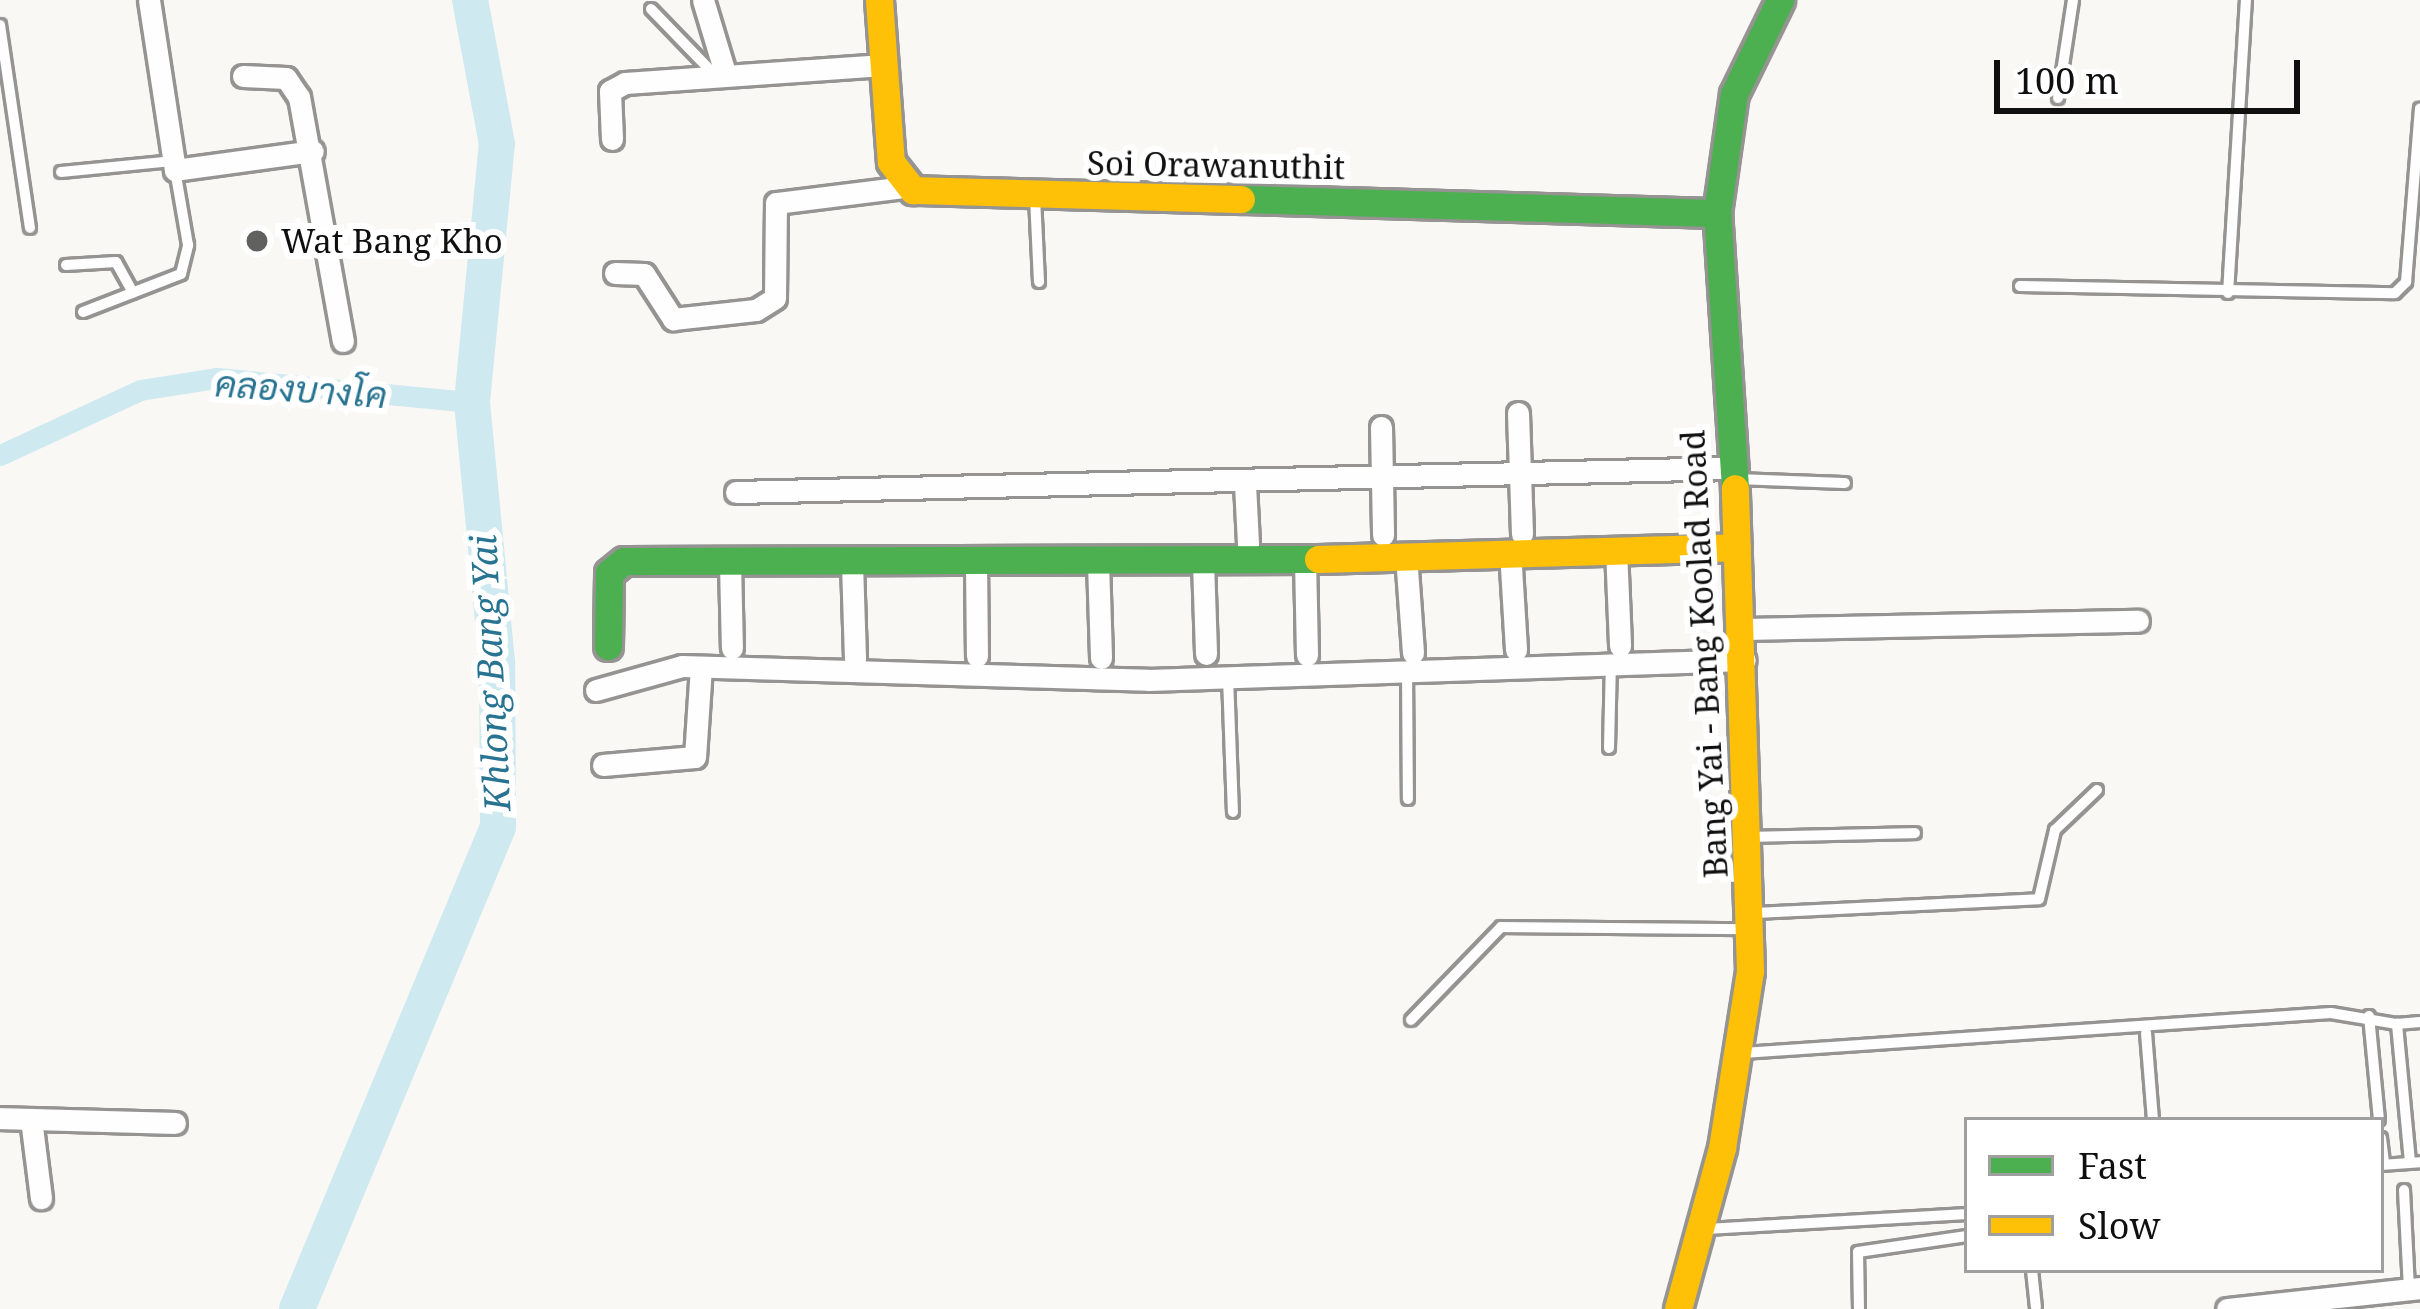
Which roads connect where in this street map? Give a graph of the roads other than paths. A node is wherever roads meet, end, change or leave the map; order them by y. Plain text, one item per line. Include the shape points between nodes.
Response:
1 (149, 0) edge
2 (703, 0) edge
3 (879, 0) edge
4 (1780, 0) edge
5 (2073, 0) edge
6 (2246, 0) edge
7 (651, 9) dead end
8 (0, 25) edge
9 (883, 65) junction
10 (720, 73) junction
11 (243, 76) dead end
12 (2058, 98) dead end
13 (2420, 110) edge
14 (612, 139) dead end
15 (313, 152) junction
16 (175, 165) junction
17 (61, 172) dead end
18 (905, 187) junction
19 (1035, 196) junction
20 (1718, 213) junction
21 (31, 228) dead end
22 (66, 265) dead end
23 (614, 274) dead end
24 (1039, 282) dead end
25 (2020, 286) dead end
26 (134, 293) junction
27 (2228, 293) junction
28 (83, 312) dead end
29 (343, 341) dead end
30 (1518, 412) dead end
31 (1381, 428) dead end
32 (1521, 471) junction
33 (1731, 474) junction
34 (1382, 477) junction
35 (1845, 483) dead end
36 (1245, 484) junction
37 (736, 492) dead end
38 (1382, 535) dead end
39 (1516, 543) junction
40 (1248, 544) dead end
41 (1737, 547) junction
42 (1616, 549) junction
43 (1406, 556) junction
44 (1305, 559) junction
45 (730, 562) junction
46 (976, 562) junction
47 (1097, 562) junction
48 (1203, 562) junction
49 (852, 563) junction
50 (2138, 621) dead end
51 (1744, 629) junction
52 (608, 646) dead end
53 (732, 648) dead end
54 (1516, 650) dead end
55 (1206, 654) dead end
56 (1307, 655) dead end
57 (1615, 655) junction
58 (977, 656) dead end
59 (1101, 658) dead end
60 (855, 659) dead end
61 (1410, 659) junction
62 (1745, 660) junction
63 (701, 667) junction
64 (1228, 675) junction
65 (596, 690) dead end
66 (1610, 748) dead end
67 (603, 765) dead end
68 (2097, 790) dead end
69 (1408, 799) dead end
70 (1233, 812) dead end
71 (1916, 832) dead end
72 (1752, 837) junction
73 (1751, 921) junction
74 (2369, 1016) junction
75 (1412, 1020) dead end
76 (2420, 1022) edge
77 (2397, 1024) junction
78 (2146, 1033) junction
79 (1740, 1053) junction
80 (2153, 1117) edge
81 (2379, 1117) edge
82 (0, 1118) edge
83 (31, 1119) junction
84 (176, 1124) dead end
85 (2415, 1162) edge
86 (2384, 1165) edge
87 (2404, 1190) dead end
88 (41, 1198) dead end
89 (1964, 1214) edge
90 (1702, 1230) junction
91 (1964, 1236) edge
92 (2032, 1273) edge
93 (2415, 1288) edge
94 (2036, 1307) edge
95 (1678, 1309) edge
96 (1859, 1309) edge
97 (2227, 1309) edge

1 - 16 street
2 - 10 street
3 - 9 street
4 - 20 street, Bang Yai - Bang Koolad Road via 1734,94
5 - 12 lane
6 - 27 lane
7 - 10 lane
8 - 21 lane
9 - 10 street
9 - 18 street via 891,162
10 - 14 street via 615,87
11 - 15 street via 293,84
13 - 27 lane via 2405,282 2395,293
15 - 16 street
15 - 29 street
16 - 17 lane
16 - 26 lane via 186,264
18 - 19 street, Soi Orawanuthit
18 - 23 street via 776,203 775,298 756,310 673,319 644,274
19 - 20 street, Soi Orawanuthit
19 - 24 lane
20 - 33 street, Bang Yai - Bang Koolad Road
22 - 26 lane via 116,262
25 - 27 lane
26 - 28 lane
30 - 32 street
31 - 34 street
32 - 33 street
32 - 34 street
32 - 39 street
33 - 35 lane
33 - 41 street, Bang Yai - Bang Koolad Road
34 - 36 street
34 - 38 street
36 - 37 street
36 - 40 street
39 - 42 street
39 - 43 street
39 - 54 street
41 - 42 street
41 - 51 street, Bang Yai - Bang Koolad Road
42 - 57 street
43 - 44 street
43 - 61 street
44 - 48 street
44 - 56 street
45 - 49 street
45 - 52 street via 616,563
45 - 53 street
46 - 47 street
46 - 49 street
46 - 58 street
47 - 48 street
47 - 59 street
48 - 55 street
49 - 60 street
50 - 51 street
51 - 62 street, Bang Yai - Bang Koolad Road
57 - 61 street
57 - 62 street
57 - 66 lane
61 - 64 street
61 - 69 lane
62 - 72 street, Bang Yai - Bang Koolad Road
63 - 64 street
63 - 65 street via 652,667
63 - 67 street via 695,757
64 - 70 lane
68 - 73 lane via 2055,830 2038,899
71 - 72 lane
72 - 73 street, Bang Yai - Bang Koolad Road
73 - 75 lane via 1501,927
73 - 79 street, Bang Yai - Bang Koolad Road
74 - 77 lane
74 - 78 lane
74 - 81 lane
76 - 77 lane
77 - 85 lane
78 - 79 lane
78 - 80 lane
79 - 90 street, Bang Yai - Bang Koolad Road
82 - 83 street
83 - 84 street
83 - 88 street
85 - 86 lane
87 - 93 lane
89 - 90 lane
90 - 95 street, Bang Yai - Bang Koolad Road
91 - 96 lane via 1858,1252
92 - 94 lane
93 - 97 street

